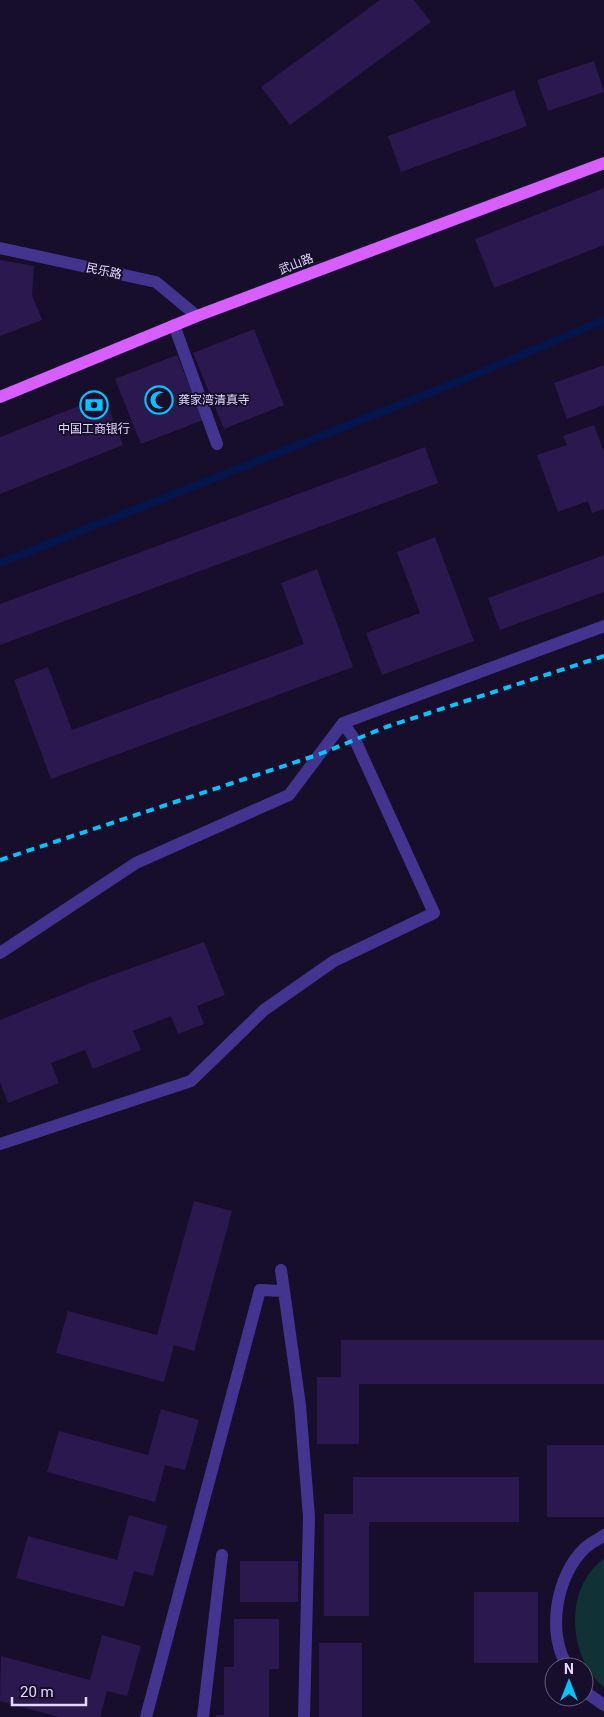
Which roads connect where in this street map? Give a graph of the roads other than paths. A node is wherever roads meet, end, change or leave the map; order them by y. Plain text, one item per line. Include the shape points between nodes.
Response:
1 (604, 163) edge
2 (0, 248) edge
3 (197, 316) junction
4 (174, 326) junction
5 (0, 397) edge
6 (217, 444) dead end
7 (604, 626) edge
8 (343, 723) junction
9 (0, 954) edge
10 (0, 1144) edge
11 (281, 1270) dead end
12 (284, 1291) junction
13 (604, 1536) edge
14 (222, 1555) dead end
15 (562, 1657) edge
16 (146, 1717) edge
17 (203, 1717) edge
18 (304, 1717) edge

1 - 3 main road, 武山路
2 - 3 street, 民乐路 via 156,282
3 - 4 main road, 武山路
4 - 5 main road, 武山路
4 - 6 street
7 - 8 street
8 - 9 street via 289,794 136,862
8 - 10 street via 355,740 434,913 334,962 264,1010 191,1081
11 - 12 street
12 - 16 street via 260,1290
12 - 18 street via 300,1404 308,1517
13 - 15 street via 584,1549 562,1582 554,1620
14 - 17 street

